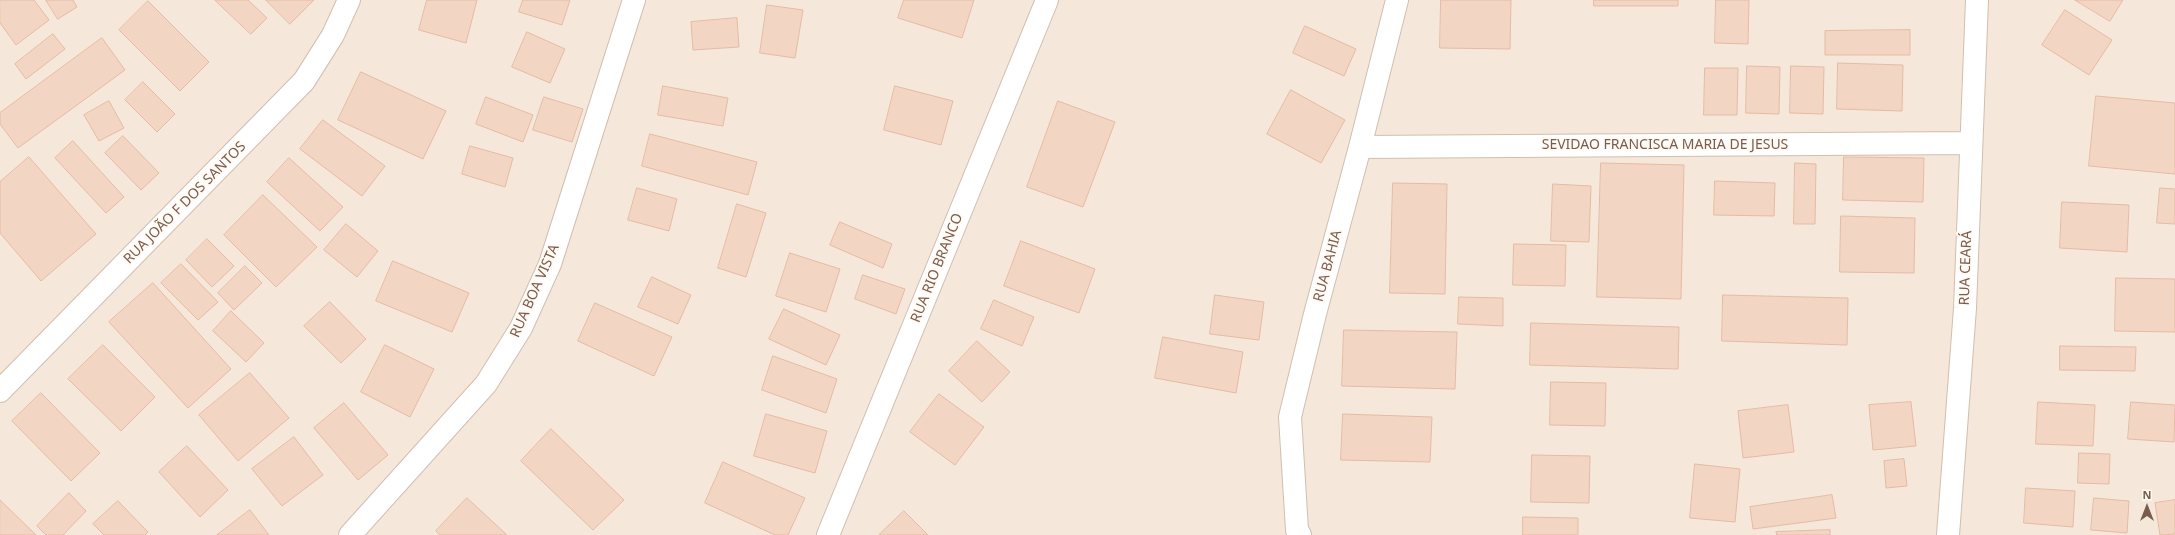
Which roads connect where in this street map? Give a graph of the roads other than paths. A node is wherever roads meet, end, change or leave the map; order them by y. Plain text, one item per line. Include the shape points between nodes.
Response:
1 (349, 0) edge
2 (634, 0) edge
3 (1047, 0) edge
4 (1397, 0) edge
5 (1977, 0) edge
6 (1970, 143) junction
7 (1360, 147) junction
8 (0, 391) edge
9 (350, 535) edge
10 (828, 535) edge
11 (1300, 535) edge
12 (1948, 535) edge

1 - 8 street, RUA JOÃO F DOS SANTOS via 333,36 304,81
2 - 9 street, RUA BOA VISTA via 550,264 521,328 486,384
3 - 10 street, RUA RIO BRANCO
4 - 7 street, RUA BAHIA
5 - 6 street, RUA CEARÁ
6 - 7 street, SEVIDAO FRANCISCA MARIA DE JESUS
6 - 12 street, RUA CEARÁ via 1965,308
7 - 11 street, RUA BAHIA via 1290,417 1297,530

